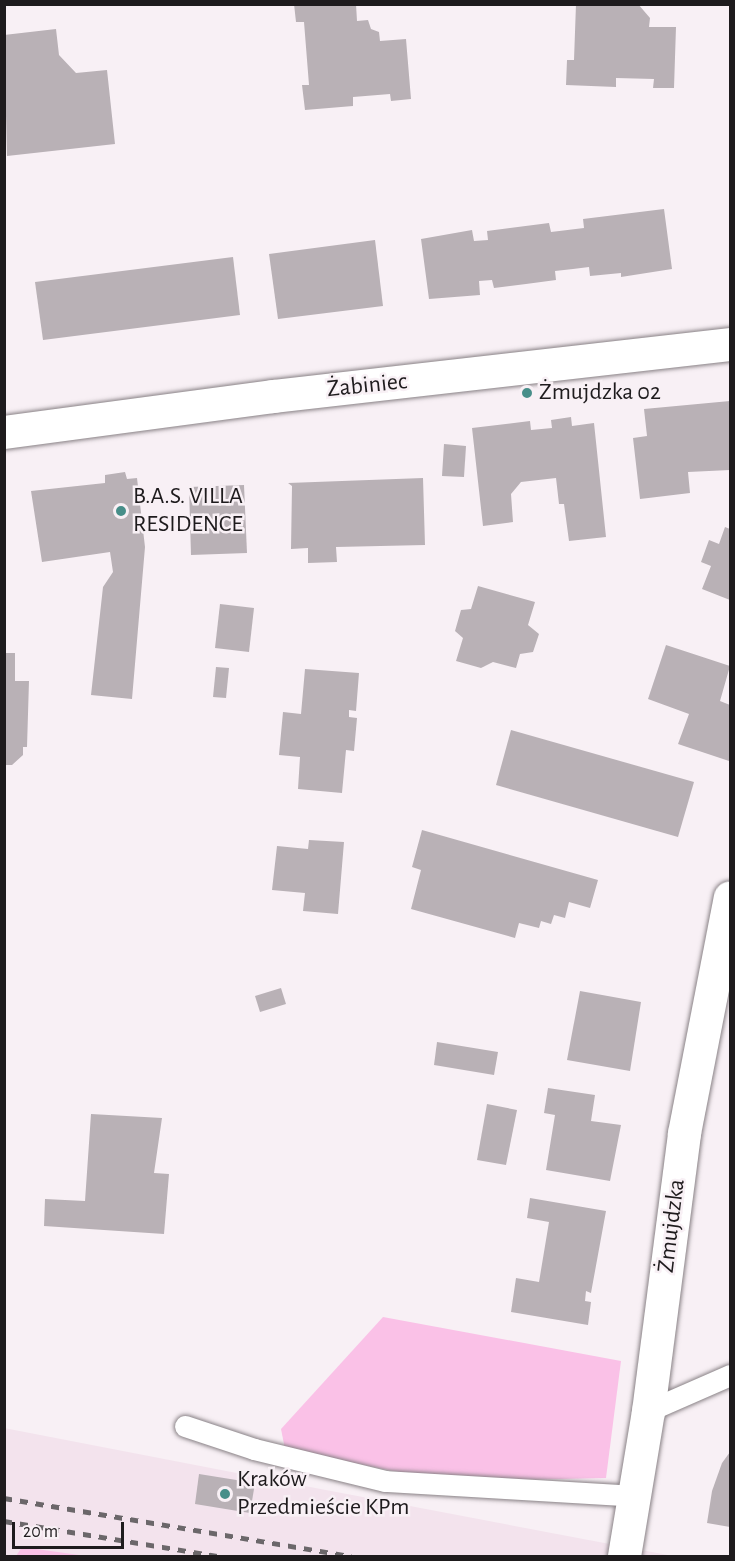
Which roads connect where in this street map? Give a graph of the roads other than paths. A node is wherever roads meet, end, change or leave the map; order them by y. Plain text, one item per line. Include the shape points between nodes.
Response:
1 (730, 344) edge
2 (4, 432) edge
3 (730, 897) edge
4 (730, 1375) edge
5 (648, 1411) junction
6 (185, 1426) dead end
7 (634, 1496) junction
8 (624, 1557) edge

1 - 2 street, Żabiniec via 273,396
3 - 5 street, Żmujdzka via 684,1133
4 - 5 lane
5 - 7 street, Żmujdzka
6 - 7 lane via 254,1449 385,1481
7 - 8 street, Żmujdzka

